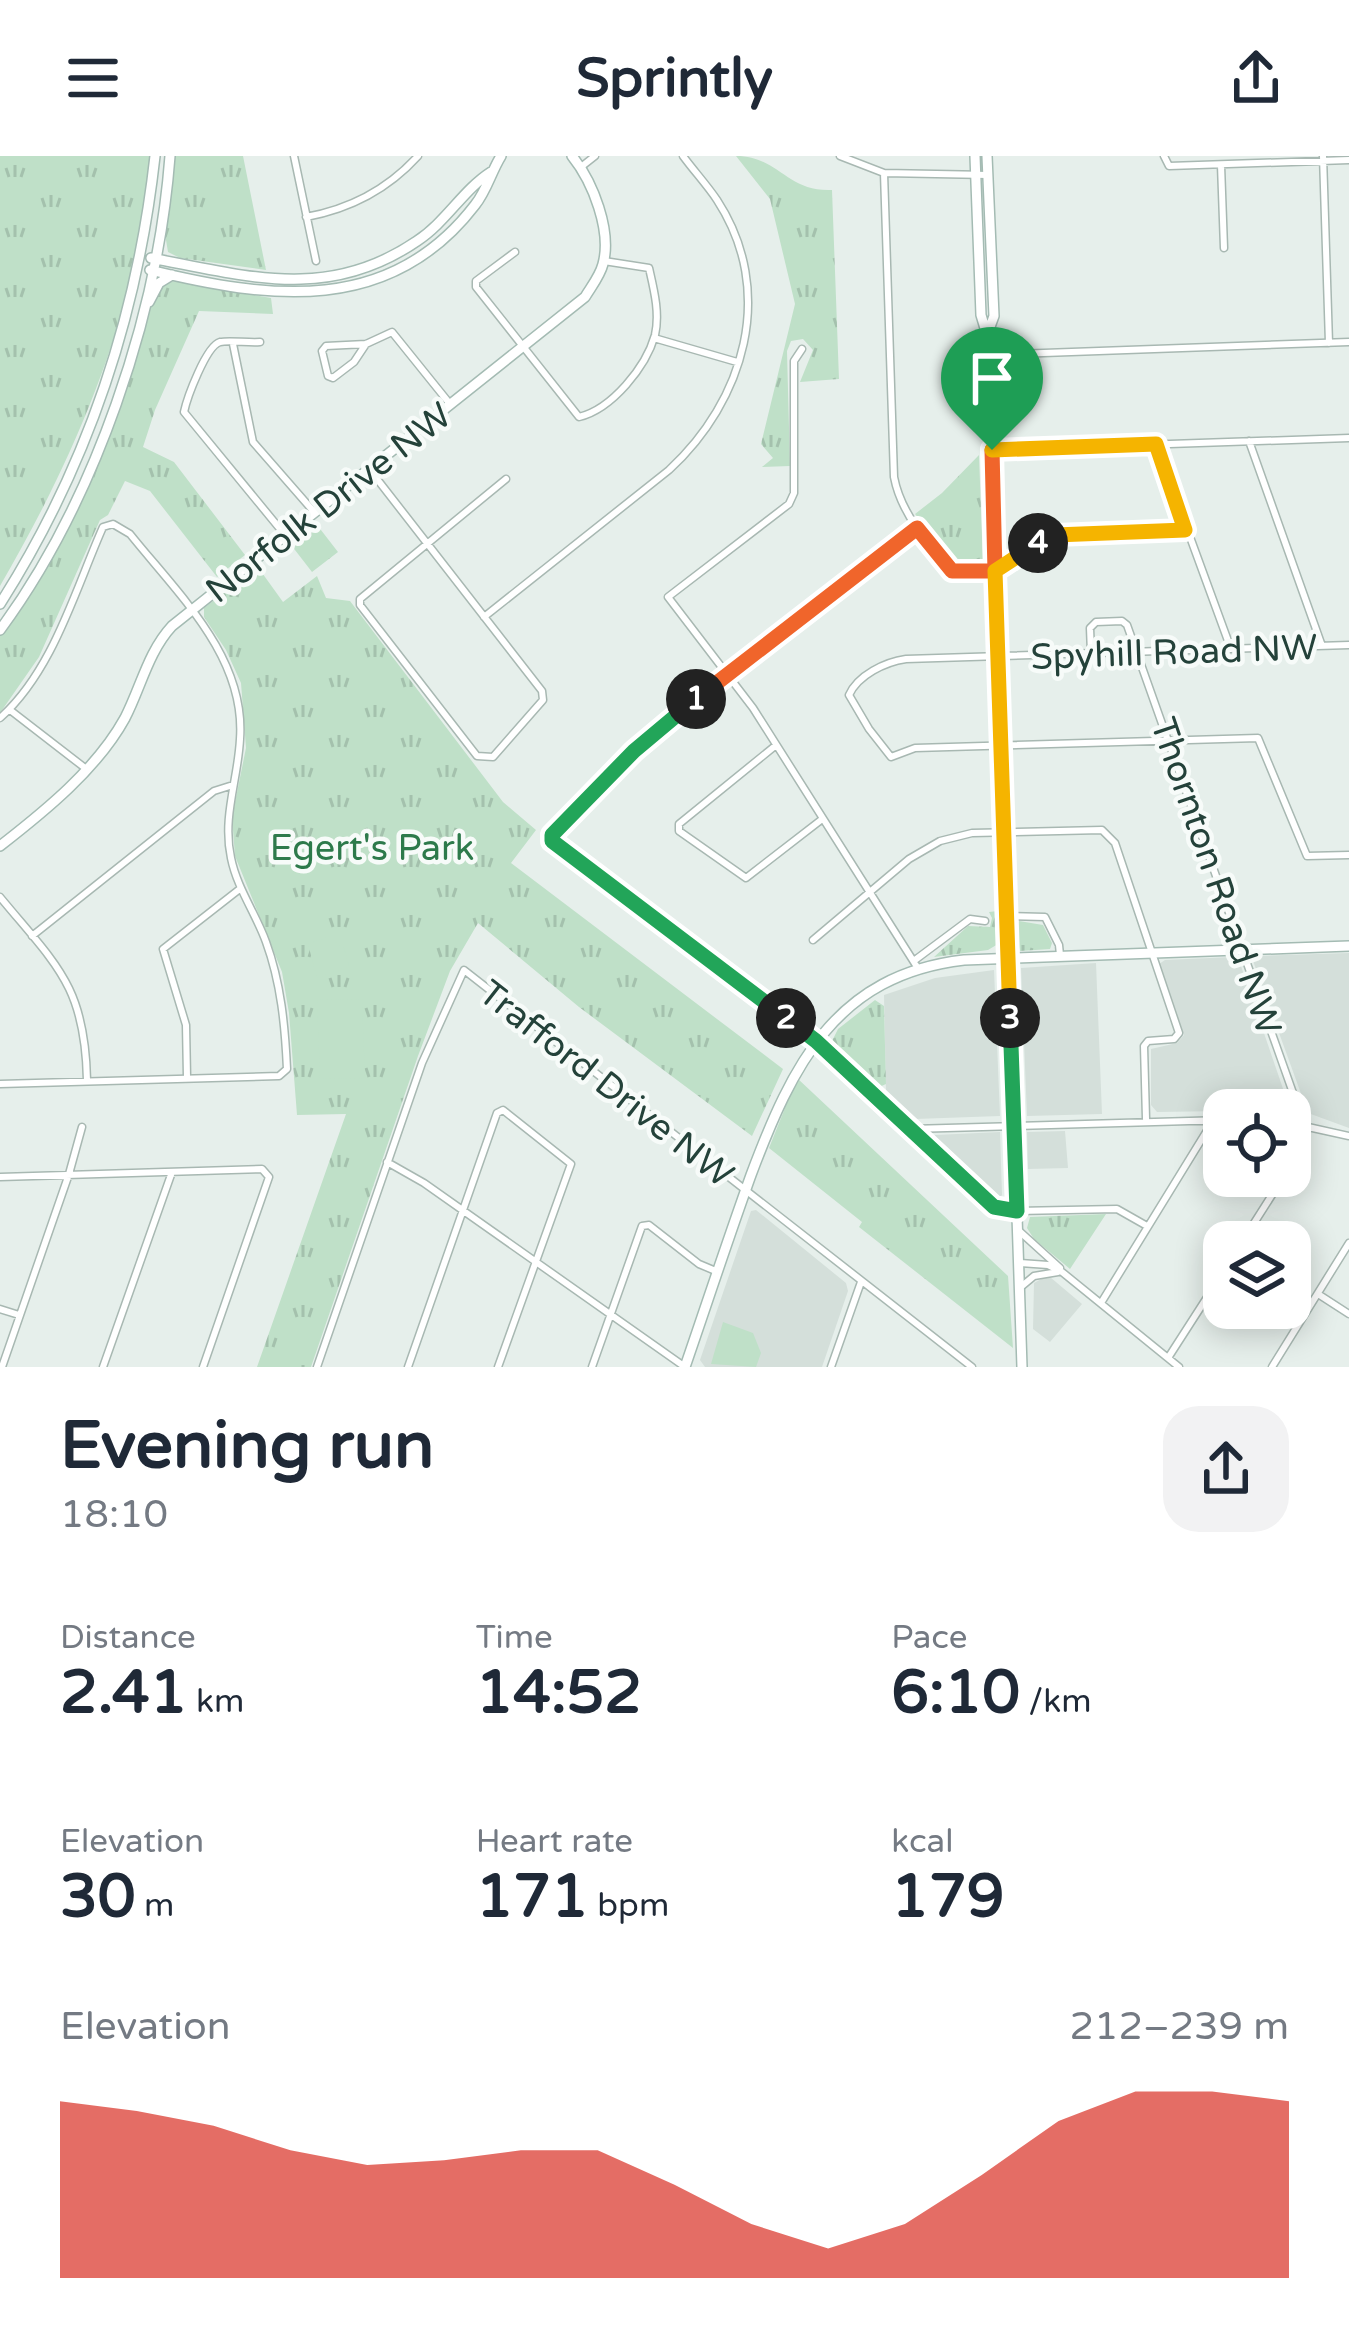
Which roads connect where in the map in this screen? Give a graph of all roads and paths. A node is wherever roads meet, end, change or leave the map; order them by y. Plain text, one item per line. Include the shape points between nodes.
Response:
1 (155, 156) edge
2 (170, 156) edge
3 (294, 156) edge
4 (418, 156) edge
5 (501, 156) edge
6 (572, 156) edge
7 (595, 156) edge
8 (683, 156) edge
9 (840, 156) edge
10 (975, 156) edge
11 (987, 156) edge
12 (1164, 156) edge
13 (1323, 158) edge
14 (1349, 160) edge
15 (1221, 165) junction
16 (581, 167) junction
17 (491, 172) junction
18 (884, 173) junction
19 (982, 175) junction
20 (307, 217) junction
21 (159, 239) junction
22 (1224, 248) dead end
23 (514, 252) dead end
24 (316, 261) dead end
25 (604, 261) junction
26 (140, 262) junction
27 (154, 264) junction
28 (193, 266) junction
29 (172, 275) junction
30 (136, 335) junction
31 (654, 338) junction
32 (260, 342) dead end
33 (1349, 342) edge
34 (1329, 343) junction
35 (233, 344) junction
36 (366, 344) junction
37 (524, 347) junction
38 (802, 349) dead end
39 (988, 355) junction
40 (738, 363) junction
41 (452, 406) junction
42 (1349, 438) edge
43 (1249, 441) junction
44 (1156, 444) junction
45 (992, 450) junction
46 (370, 470) junction
47 (506, 478) dead end
48 (314, 513) junction
49 (917, 528) junction
50 (1185, 530) junction
51 (285, 535) junction
52 (427, 543) junction
53 (995, 571) junction
54 (0, 604) edge
55 (190, 610) junction
56 (484, 617) junction
57 (0, 630) edge
58 (1349, 645) edge
59 (1322, 646) junction
60 (1231, 649) junction
61 (1136, 652) junction
62 (1091, 653) junction
63 (999, 657) junction
64 (729, 673) junction
65 (10, 710) junction
66 (0, 718) edge
67 (1168, 740) junction
68 (1001, 744) junction
69 (775, 746) junction
70 (85, 768) junction
71 (233, 785) junction
72 (822, 819) junction
73 (1004, 831) junction
74 (0, 846) edge
75 (1349, 855) edge
76 (241, 888) junction
77 (870, 892) junction
78 (0, 897) edge
79 (1007, 916) junction
80 (985, 921) dead end
81 (32, 937) junction
82 (813, 940) dead end
83 (1349, 946) edge
84 (1243, 949) junction
85 (1151, 952) junction
86 (1060, 956) junction
87 (1009, 957) junction
88 (917, 965) junction
89 (816, 1041) junction
90 (188, 1077) junction
91 (87, 1080) junction
92 (0, 1084) edge
93 (1292, 1089) edge
94 (1146, 1119) junction
95 (1203, 1119) edge
96 (1014, 1125) junction
97 (1311, 1126) edge
98 (82, 1127) dead end
99 (911, 1129) junction
100 (1349, 1136) edge
101 (1203, 1137) edge
102 (387, 1162) junction
103 (172, 1171) junction
104 (69, 1174) junction
105 (0, 1177) edge
106 (745, 1191) junction
107 (1017, 1211) junction
108 (462, 1212) junction
109 (1147, 1226) junction
110 (1017, 1229) junction
111 (1349, 1243) edge
112 (534, 1262) junction
113 (1019, 1263) junction
114 (1062, 1271) junction
115 (718, 1272) junction
116 (861, 1282) junction
117 (1020, 1288) junction
118 (1318, 1294) junction
119 (1101, 1303) junction
120 (1203, 1304) edge
121 (0, 1310) edge
122 (611, 1314) junction
123 (1349, 1314) edge
124 (19, 1315) junction
125 (1168, 1358) junction
126 (2, 1367) edge
127 (104, 1367) edge
128 (203, 1367) edge
129 (317, 1367) edge
130 (408, 1367) edge
131 (498, 1367) edge
132 (592, 1367) edge
133 (685, 1367) edge
134 (830, 1367) edge
135 (972, 1367) edge
136 (1022, 1367) edge
137 (1179, 1367) edge
138 (1272, 1367) edge

1 - 26 main road
2 - 21 main road
3 - 20 street
4 - 20 street via 377,192
5 - 17 main road
6 - 16 main road
7 - 16 street
8 - 40 street via 719,203 745,274
9 - 18 street
10 - 19 main road
11 - 19 main road
12 - 15 street via 1169,166
13 - 14 street
13 - 15 street
13 - 34 street
15 - 22 street
16 - 25 main road via 607,242
17 - 28 main road via 418,241 357,271 290,281
17 - 29 main road via 451,232 371,280 281,294
18 - 19 street
18 - 49 street via 894,477
19 - 39 main road via 994,316
20 - 24 street
21 - 27 main road
21 - 28 main road via 167,256
23 - 37 street via 476,287
25 - 31 street via 650,268
25 - 37 main road, Norfolk Drive NW via 585,297
26 - 27 main road
26 - 54 main road via 91,430
27 - 28 main road
27 - 29 main road
27 - 30 main road
29 - 30 main road via 159,283
30 - 57 main road via 84,481
31 - 37 street via 616,395 579,417
31 - 40 street
32 - 35 street
33 - 34 street
34 - 39 street
35 - 48 street via 253,442
35 - 51 street via 213,346 184,412
36 - 36 street via 326,346 328,376 354,362
36 - 41 street via 392,332
37 - 41 main road, Norfolk Drive NW
38 - 64 street via 794,361 789,504 668,597
39 - 45 main road
40 - 56 street via 698,443
41 - 46 main road, Norfolk Drive NW
42 - 43 street
43 - 44 street
43 - 59 street
44 - 45 street
44 - 50 street
45 - 53 main road
46 - 48 main road, Norfolk Drive NW
46 - 52 street
47 - 52 street
48 - 51 main road, Norfolk Drive NW
49 - 53 street via 952,571
49 - 64 street
50 - 53 street via 1050,536
50 - 60 street
51 - 55 main road, Norfolk Drive NW
52 - 56 street
52 - 56 street via 359,605 477,756 493,757 543,700
53 - 63 main road
55 - 65 street via 130,534 103,526 51,646
55 - 70 main road, Norfolk Drive NW via 157,643 124,719
55 - 71 street via 224,660 238,702
58 - 59 street, Spyhill Road NW
59 - 60 street, Spyhill Road NW
60 - 61 street, Spyhill Road NW
61 - 62 street, Spyhill Road NW
61 - 62 street via 1122,621 1090,628
61 - 67 street, Thornton Road NW
62 - 63 street, Spyhill Road NW
63 - 68 main road
63 - 68 street, Spyhill Road NW via 892,661 849,695 891,757 915,748
64 - 69 street
64 - 89 street via 634,751 552,841
65 - 66 street
65 - 70 street
67 - 68 street
67 - 75 street via 1258,738 1307,856
67 - 84 street, Thornton Road NW
68 - 73 main road
69 - 72 street
69 - 72 street via 679,831 746,878
70 - 74 main road, Norfolk Drive NW
71 - 76 street via 227,838
71 - 81 street via 214,791
72 - 77 street
73 - 77 street via 940,841
73 - 79 main road
73 - 85 street via 1092,828 1108,835
76 - 90 street via 164,949 186,1025
76 - 90 street via 278,983 286,1069 279,1076
77 - 82 street
77 - 88 street
78 - 81 street
79 - 86 street via 1049,920
79 - 87 main road
80 - 88 street via 970,919
81 - 91 street via 74,995
83 - 84 main road
84 - 85 main road
84 - 93 street, Thornton Road NW
85 - 86 main road
85 - 94 street via 1179,1033 1144,1046
86 - 87 main road
87 - 88 main road
87 - 96 main road
88 - 89 main road via 856,1002
89 - 99 street
89 - 106 main road via 788,1084
90 - 91 street
91 - 92 street
94 - 95 street
94 - 96 street
96 - 99 street
96 - 107 main road
97 - 100 street
98 - 104 street
99 - 107 street via 994,1207
101 - 109 street
102 - 106 street, Trafford Drive NW via 464,970
102 - 108 street
102 - 129 street, Trafford Drive NW
103 - 104 street
103 - 127 street
103 - 128 street via 262,1169 269,1177
104 - 105 street
104 - 124 street
106 - 115 main road
106 - 116 street, Trafford Drive NW
107 - 109 street via 1118,1208
107 - 110 main road
108 - 112 street
108 - 112 street via 503,1110 572,1164
108 - 130 street
109 - 119 street
110 - 113 main road
110 - 114 street
111 - 118 street
112 - 122 street
112 - 131 street
113 - 114 street
113 - 117 main road
114 - 117 street
114 - 119 street
115 - 122 street via 642,1226
115 - 133 main road
116 - 134 street
116 - 135 street, Trafford Drive NW
117 - 136 main road
118 - 123 street
118 - 138 street
119 - 125 street
120 - 125 street
121 - 124 street
122 - 132 street
122 - 133 street
124 - 126 street
125 - 137 street

